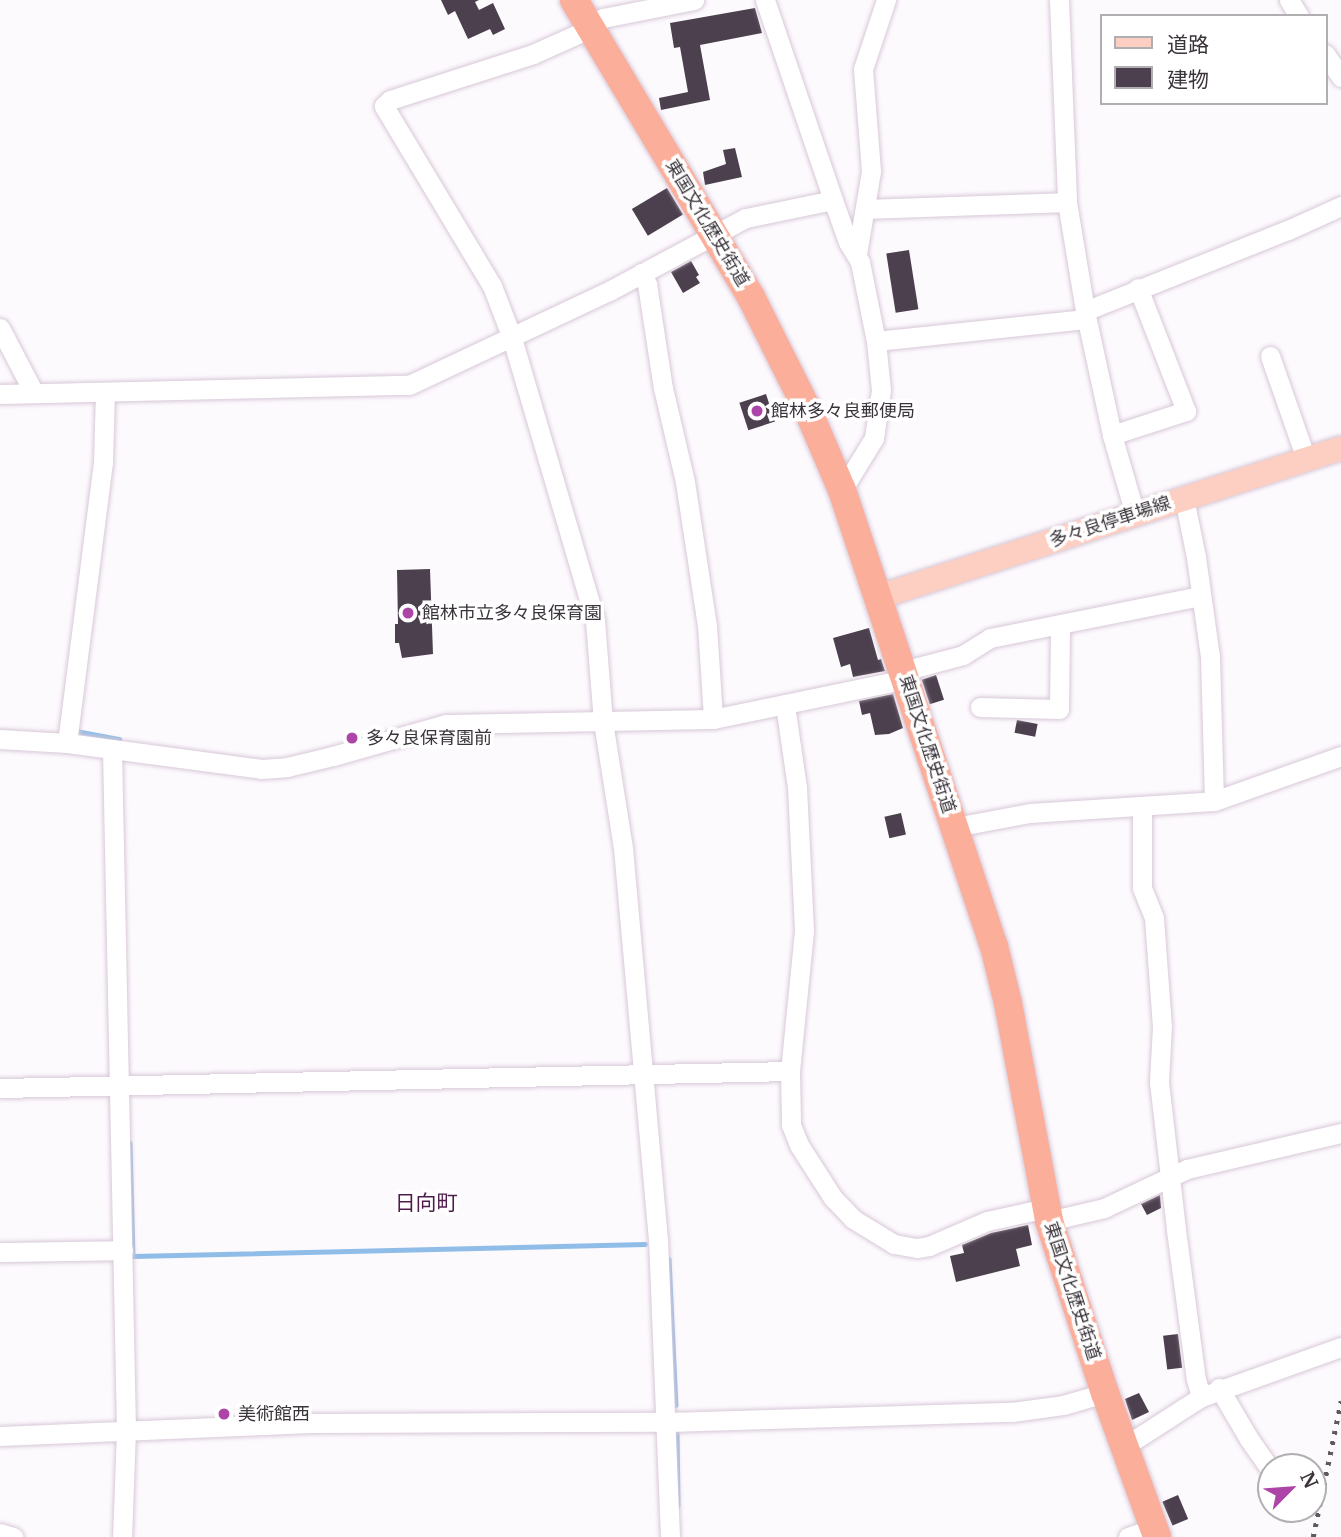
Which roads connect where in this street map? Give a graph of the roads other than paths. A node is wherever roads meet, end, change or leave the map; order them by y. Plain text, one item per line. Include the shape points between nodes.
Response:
1 (574, 0) edge
2 (694, 0) edge
3 (765, 0) edge
4 (886, 0) edge
5 (1059, 0) edge
6 (591, 28) junction
7 (1327, 57) edge
8 (1341, 77) edge
9 (833, 200) junction
10 (1067, 202) junction
11 (1341, 206) edge
12 (867, 209) junction
13 (713, 233) junction
14 (857, 254) junction
15 (641, 273) junction
16 (1138, 288) junction
17 (1086, 315) junction
18 (0, 328) edge
19 (512, 338) junction
20 (876, 341) junction
21 (1270, 356) dead end
22 (34, 393) junction
23 (105, 393) junction
24 (0, 394) edge
25 (1112, 435) junction
26 (1341, 448) edge
27 (1306, 459) junction
28 (842, 490) junction
29 (1184, 498) junction
30 (1135, 514) junction
31 (1201, 596) junction
32 (878, 597) junction
33 (1060, 625) junction
34 (904, 675) junction
35 (785, 705) junction
36 (980, 707) dead end
37 (713, 719) junction
38 (603, 722) junction
39 (0, 739) edge
40 (67, 743) junction
41 (112, 750) junction
42 (1341, 756) edge
43 (1214, 801) junction
44 (1142, 808) junction
45 (955, 827) junction
46 (790, 1070) junction
47 (645, 1074) junction
48 (118, 1085) junction
49 (0, 1088) edge
50 (1341, 1133) edge
51 (1169, 1176) junction
52 (1047, 1215) junction
53 (123, 1250) junction
54 (0, 1252) edge
55 (1341, 1347) edge
56 (1219, 1388) junction
57 (1105, 1393) junction
58 (1201, 1396) junction
59 (668, 1422) junction
60 (126, 1430) junction
61 (0, 1436) edge
62 (1125, 1447) junction
63 (1260, 1453) edge
64 (0, 1533) edge
65 (1147, 1534) edge
66 (13, 1537) edge
67 (121, 1537) edge
68 (670, 1537) edge

1 - 6 highway, 東国文化歴史街道
2 - 6 street via 603,18
3 - 9 street
4 - 12 street via 863,69 871,171
5 - 10 street
6 - 13 highway, 東国文化歴史街道
6 - 19 street via 533,54 390,100 384,106 492,286
7 - 8 street
9 - 13 street via 746,218
9 - 14 street
10 - 12 street
10 - 17 street
11 - 16 street
12 - 14 street
13 - 15 street
13 - 28 highway, 東国文化歴史街道 via 778,349
14 - 20 street
15 - 19 street
15 - 37 street via 647,284 663,388 685,482 707,625
16 - 17 street
16 - 25 street via 1186,411
17 - 20 street
17 - 25 street
18 - 22 street
19 - 23 street via 409,385
19 - 38 street via 595,621
20 - 28 street via 881,390 874,438
21 - 27 street
22 - 23 street
22 - 24 street
23 - 40 street via 103,463
25 - 30 street
26 - 27 main road, 多々良停車場線
27 - 29 main road, 多々良停車場線
28 - 32 highway, 東国文化歴史街道
29 - 30 main road, 多々良停車場線
29 - 31 street
30 - 32 main road, 多々良停車場線
31 - 33 street
31 - 43 street via 1210,657
32 - 34 highway, 東国文化歴史街道
33 - 34 street via 990,638 963,655
33 - 36 street via 1059,709
34 - 35 street
34 - 45 highway, 東国文化歴史街道
35 - 37 street
35 - 46 street via 797,788 804,931
37 - 38 street
38 - 41 street via 446,724 310,761 261,769
38 - 47 street via 622,848
39 - 40 street
40 - 41 street
41 - 48 street
42 - 43 street
43 - 44 street
44 - 45 street via 1030,813
44 - 51 street via 1142,888 1154,918 1162,1026 1159,1082
45 - 52 highway, 東国文化歴史街道 via 1001,968
46 - 47 street
46 - 52 street via 791,1125 799,1145 832,1198 894,1244 929,1246 987,1221
47 - 48 street
47 - 59 street
48 - 49 street
48 - 53 street
50 - 51 street
51 - 52 street via 1104,1208
51 - 58 street
52 - 57 highway, 東国文化歴史街道
53 - 54 street
53 - 60 street
55 - 56 street
56 - 58 street
56 - 63 street
57 - 59 street via 1034,1411
57 - 62 highway, 東国文化歴史街道
58 - 62 street
59 - 60 street via 434,1421
59 - 68 street
60 - 61 street
60 - 67 street
62 - 65 highway, 東国文化歴史街道
64 - 66 street

